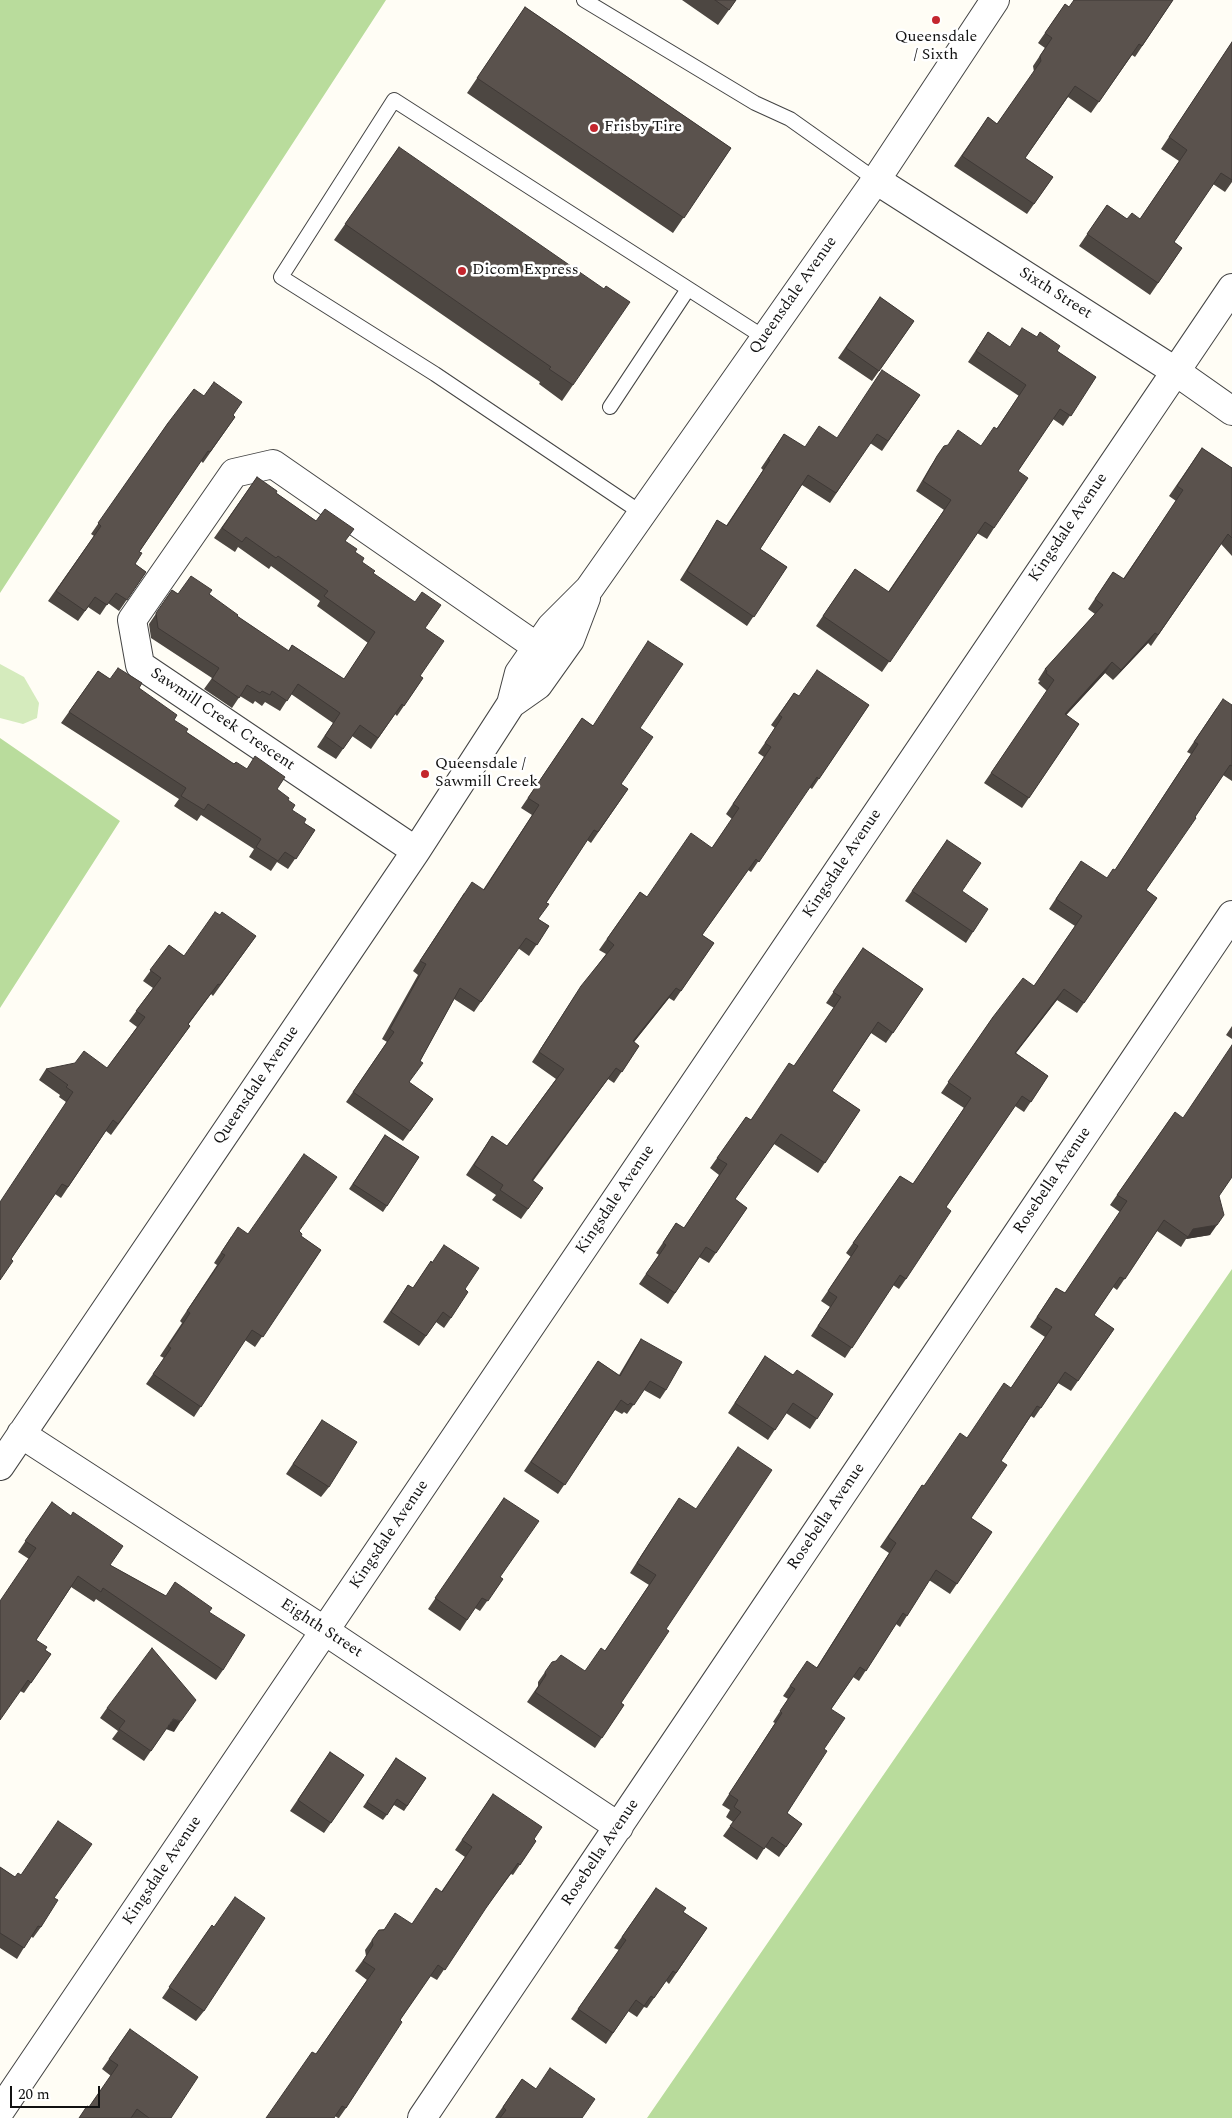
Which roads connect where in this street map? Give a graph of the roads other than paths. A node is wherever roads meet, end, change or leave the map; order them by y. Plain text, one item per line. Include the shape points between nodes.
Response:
1 (584, 0) edge
2 (995, 0) edge
3 (876, 180) junction
4 (1232, 288) edge
5 (688, 289) junction
6 (765, 338) junction
7 (1175, 371) junction
8 (610, 407) dead end
9 (1232, 411) edge
10 (643, 514) junction
11 (589, 590) junction
12 (537, 647) junction
13 (511, 704) junction
14 (416, 851) junction
15 (1232, 915) edge
16 (21, 1434) junction
17 (0, 1466) edge
18 (325, 1631) junction
19 (619, 1827) junction
20 (0, 2111) edge
21 (422, 2118) edge

1 - 3 lane via 755,103 790,119
2 - 3 street, Queensdale Avenue
3 - 6 street, Queensdale Avenue
3 - 7 street, Sixth Street
4 - 7 street, Kingsdale Avenue
5 - 6 lane
5 - 8 lane
5 - 10 lane via 394,100 280,277 435,374
6 - 10 street, Queensdale Avenue
7 - 9 street, Sixth Street
7 - 18 street, Kingsdale Avenue
10 - 11 street, Queensdale Avenue
11 - 12 street, Queensdale Avenue via 551,627
11 - 13 street, Queensdale Avenue via 570,640 538,686
12 - 13 street, Queensdale Avenue via 519,673
12 - 14 street, Sawmill Creek Crescent via 273,464 234,473 132,620 140,664
13 - 14 street, Queensdale Avenue
14 - 16 street, Queensdale Avenue
15 - 19 street, Rosebella Avenue
16 - 17 street, Queensdale Avenue
16 - 18 street, Eighth Street
18 - 19 street, Eighth Street
18 - 20 street, Kingsdale Avenue
19 - 21 street, Rosebella Avenue

